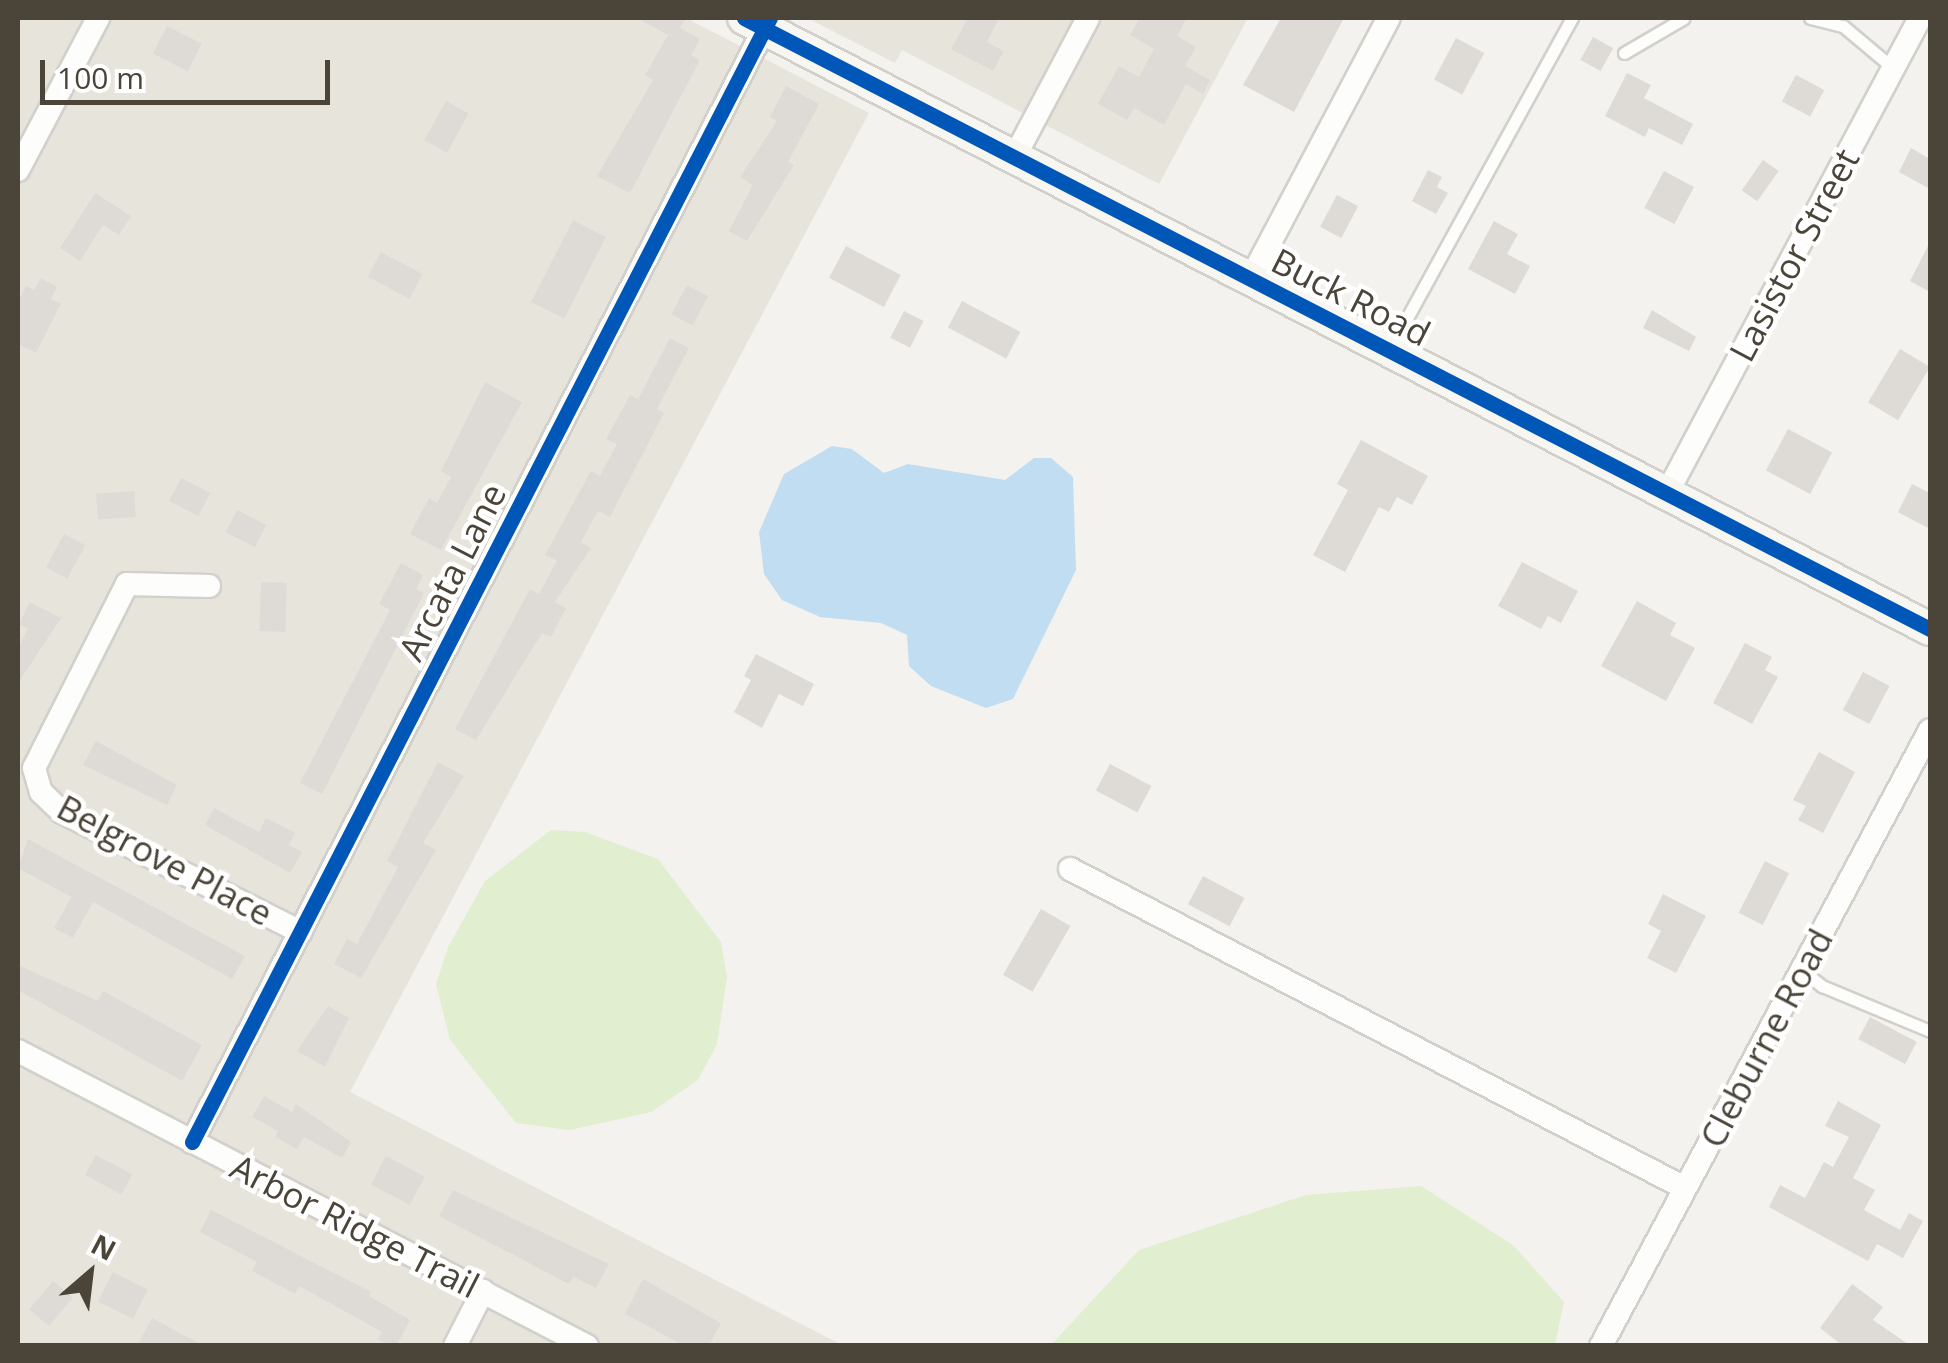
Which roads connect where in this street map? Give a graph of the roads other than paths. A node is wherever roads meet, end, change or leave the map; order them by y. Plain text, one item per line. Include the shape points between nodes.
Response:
1 (98, 18) edge
2 (1088, 18) edge
3 (1390, 18) edge
4 (1572, 18) edge
5 (1684, 18) edge
6 (1810, 18) edge
7 (1920, 18) edge
8 (760, 21) edge
9 (1624, 52) dead end
10 (1893, 68) junction
11 (1014, 158) junction
12 (18, 170) edge
13 (1250, 280) junction
14 (1389, 350) junction
15 (1667, 492) junction
16 (209, 586) dead end
17 (1930, 628) edge
18 (1930, 730) edge
19 (1070, 869) dead end
20 (301, 932) junction
21 (1802, 970) junction
22 (1930, 1031) edge
23 (18, 1051) edge
24 (192, 1142) junction
25 (1685, 1188) junction
26 (482, 1291) junction
27 (454, 1346) edge
28 (587, 1346) edge
29 (1601, 1346) edge

1 - 12 street
2 - 11 street
3 - 13 street
4 - 14 lane
5 - 9 lane
6 - 10 lane via 1843,26
7 - 10 street, Lasistor Street
8 - 11 street, Buck Road
8 - 20 street, Arcata Lane
10 - 15 street, Lasistor Street
11 - 13 street, Buck Road
13 - 14 street, Buck Road
14 - 15 street, Buck Road
15 - 17 street, Buck Road
16 - 20 street, Belgrove Place via 127,584 34,768 42,792 62,812
18 - 21 street, Cleburne Road
19 - 25 street
20 - 24 street, Arcata Lane
21 - 22 lane via 1822,986
21 - 25 street, Cleburne Road
23 - 24 street, Arbor Ridge Trail
24 - 26 street, Arbor Ridge Trail
25 - 29 street, Cleburne Road
26 - 27 street
26 - 28 street, Arbor Ridge Trail

